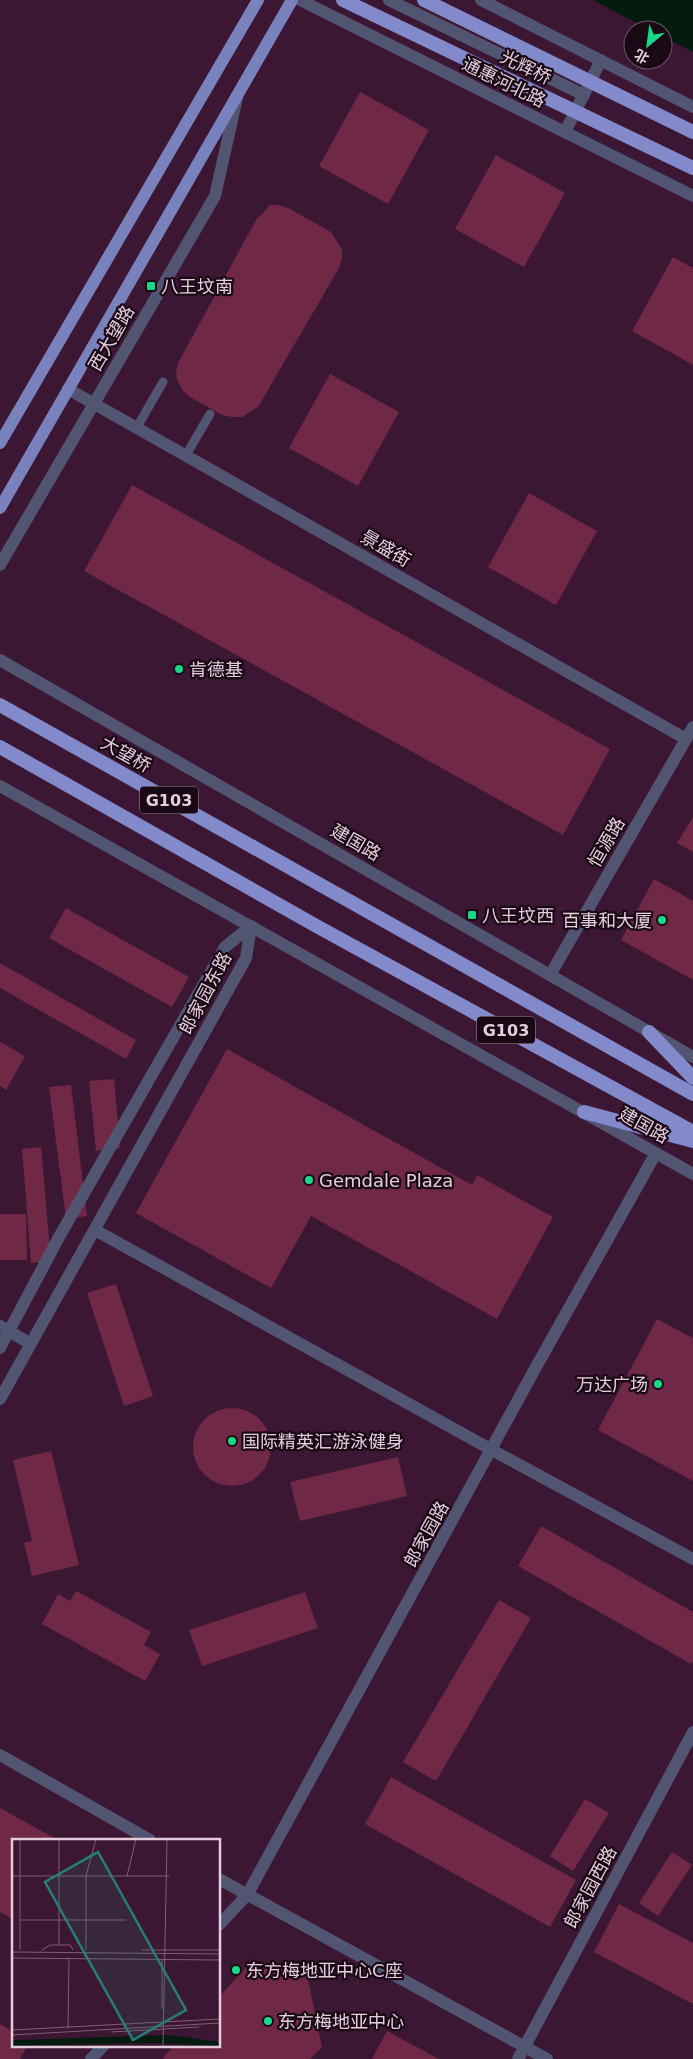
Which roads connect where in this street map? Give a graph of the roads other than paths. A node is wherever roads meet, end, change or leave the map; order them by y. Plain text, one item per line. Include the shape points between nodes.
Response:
1 (258, 0) edge
2 (292, 0) edge
3 (300, 0) edge
4 (343, 0) edge
5 (390, 0) edge
6 (424, 0) edge
7 (481, 0) edge
8 (601, 60) junction
9 (238, 92) junction
10 (584, 95) junction
11 (693, 107) edge
12 (565, 132) junction
13 (693, 132) edge
14 (693, 168) edge
15 (693, 196) edge
16 (163, 382) dead end
17 (68, 389) junction
18 (93, 403) junction
19 (210, 414) dead end
20 (137, 427) junction
21 (0, 444) edge
22 (186, 455) junction
23 (0, 508) edge
24 (0, 565) edge
25 (0, 660) edge
26 (0, 705) edge
27 (693, 727) edge
28 (686, 739) junction
29 (0, 747) edge
30 (0, 786) edge
31 (251, 926) junction
32 (550, 975) junction
33 (649, 1032) junction
34 (693, 1057) edge
35 (693, 1078) edge
36 (693, 1094) edge
37 (584, 1112) junction
38 (693, 1132) edge
39 (693, 1141) edge
40 (656, 1153) junction
41 (693, 1174) edge
42 (95, 1230) junction
43 (5, 1328) edge
44 (31, 1344) junction
45 (0, 1348) edge
46 (0, 1399) edge
47 (492, 1450) junction
48 (693, 1559) edge
49 (693, 1732) edge
50 (0, 1754) edge
51 (148, 1839) edge
52 (220, 1880) edge
53 (247, 1895) junction
54 (220, 1924) edge
55 (103, 2046) edge
56 (525, 2047) junction
57 (91, 2059) edge
58 (518, 2059) edge
59 (547, 2059) edge

1 - 21 main road
2 - 9 main road, 西大望路
3 - 12 street, 通惠河北路
4 - 14 highway, 光辉桥, bridge
5 - 10 street
6 - 13 highway, 光辉桥, bridge
7 - 8 street
8 - 10 street
8 - 11 street
9 - 17 main road, 西大望路
9 - 18 street, 西大望路 via 215,196
10 - 12 street
12 - 15 street, 通惠河北路
16 - 20 lane
17 - 18 street, 景盛街
17 - 23 main road, 西大望路
18 - 20 street, 景盛街
18 - 24 street, 西大望路
19 - 22 lane
20 - 22 street, 景盛街
22 - 28 street, 景盛街
25 - 32 street, 建国路
26 - 36 highway, 大望桥 / G103
27 - 28 street, 恒源路
28 - 32 street, 恒源路
29 - 38 highway, 建国路 / G103 via 320,928
30 - 31 street, 建国路
31 - 37 street, 建国路
31 - 42 street, 郎家园东路 via 246,958
31 - 43 street, 郎家园东路 via 225,947
32 - 33 street, 建国路
33 - 34 street, 建国路
33 - 35 highway
37 - 39 highway
37 - 40 street, 建国路
40 - 41 street, 建国路
40 - 47 street, 郎家园路
42 - 44 street, 郎家园东路
42 - 47 street
43 - 44 street
43 - 45 street, 郎家园东路
44 - 46 street, 郎家园东路
47 - 48 street
47 - 53 street, 郎家园路
49 - 56 street, 郎家园西路
50 - 51 street
52 - 53 street
53 - 54 street, 郎家园路
53 - 56 street
55 - 57 street
56 - 58 street, 郎家园西路
56 - 59 street

